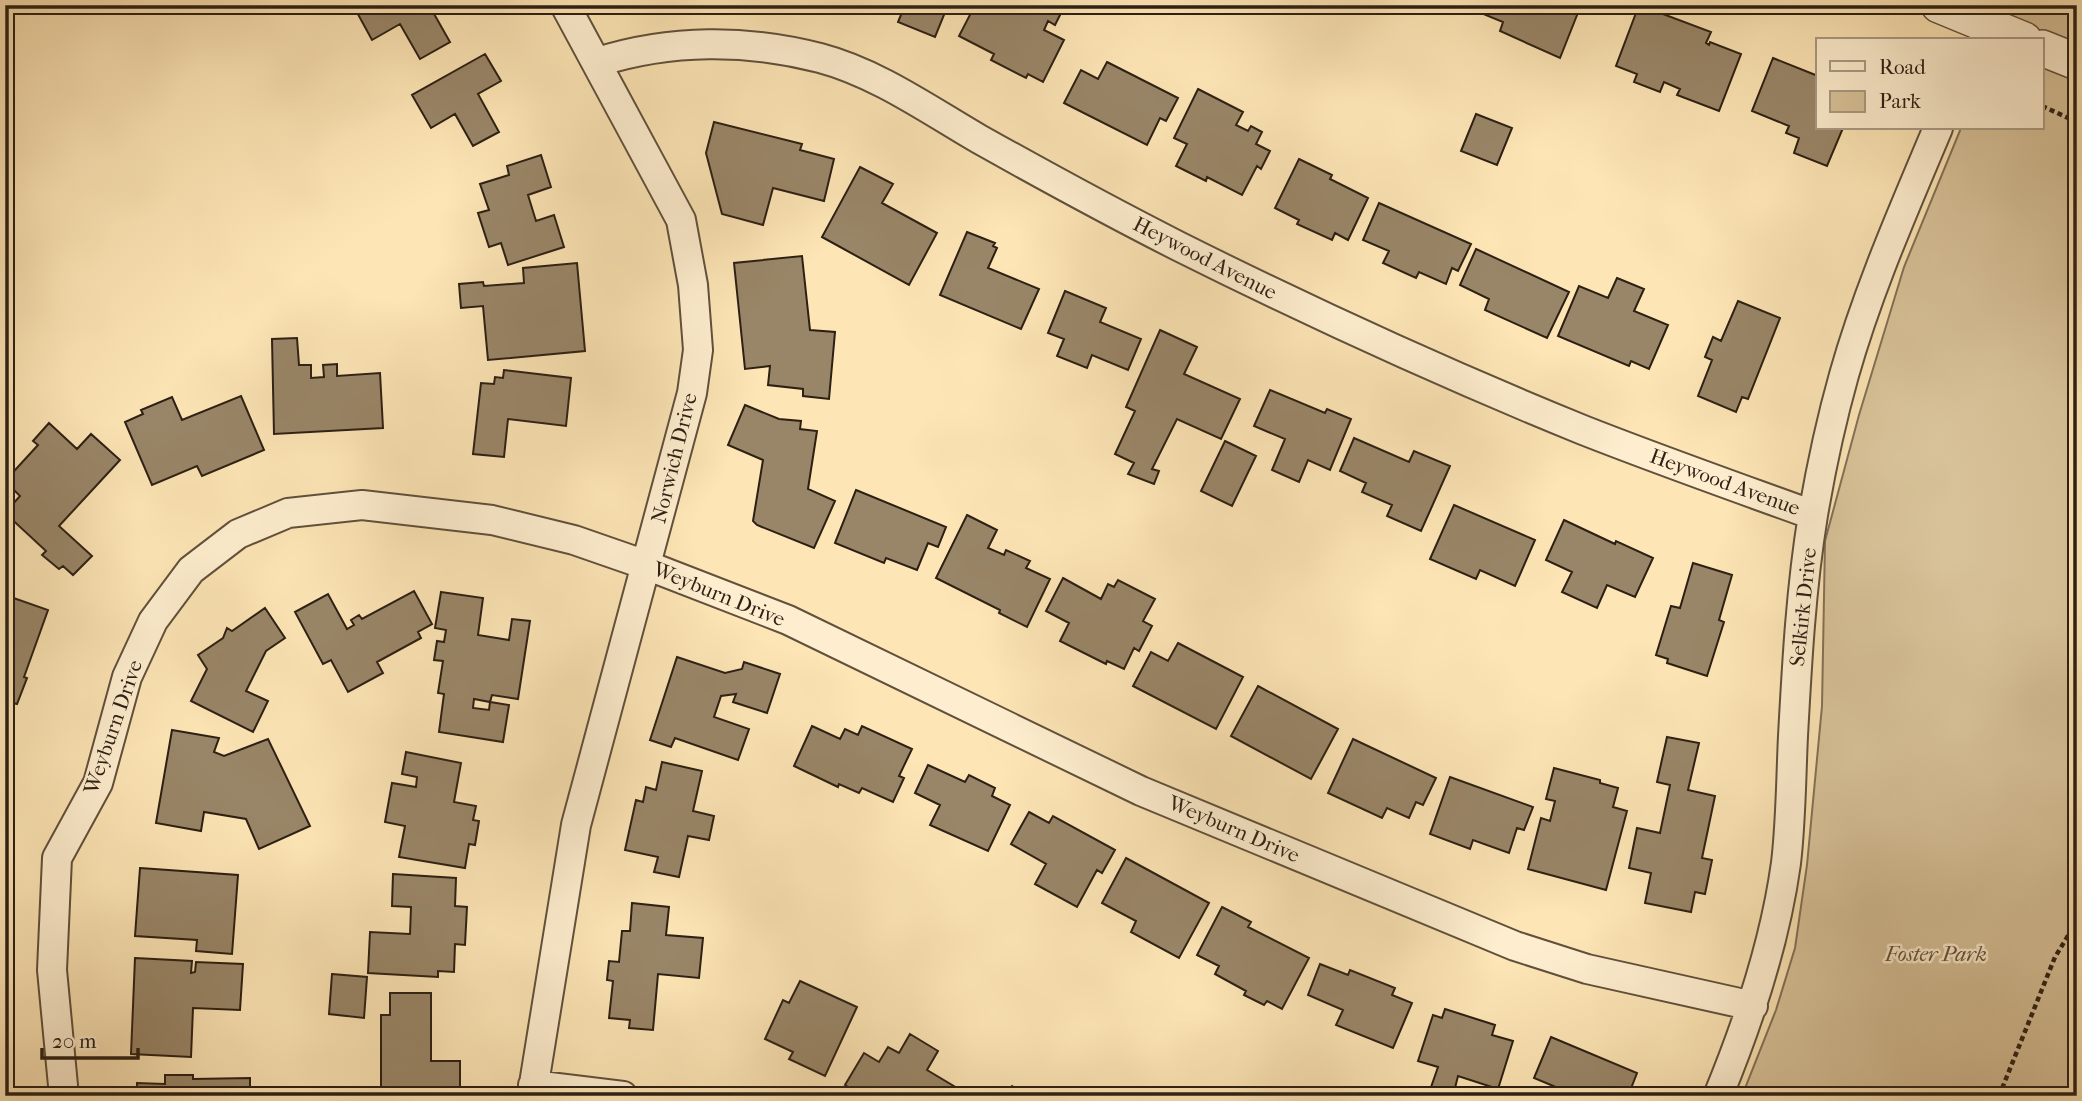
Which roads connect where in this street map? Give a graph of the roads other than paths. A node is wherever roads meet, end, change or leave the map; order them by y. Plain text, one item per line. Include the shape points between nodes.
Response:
1 (565, 5) edge
2 (1939, 5) edge
3 (1977, 31) edge
4 (2014, 38) edge
5 (2044, 49) edge
6 (598, 62) junction
7 (2077, 62) edge
8 (1937, 130) edge
9 (1813, 515) junction
10 (646, 565) junction
11 (1753, 1006) junction
12 (532, 1090) edge
13 (64, 1096) edge
14 (624, 1096) edge
15 (1718, 1096) edge

1 - 6 street, Norwich Drive
2 - 3 street
3 - 4 street
5 - 7 street
6 - 9 street, Heywood Avenue via 631,51 710,44 783,50 834,63 899,93 1168,240 1412,358 1585,431
6 - 10 street, Norwich Drive via 681,220 693,285 698,350 692,393
8 - 9 street, Selkirk Drive via 1857,331
9 - 11 street, Selkirk Drive via 1798,643 1786,863
10 - 11 street, Weyburn Drive via 788,620 1141,791 1515,946 1587,970
10 - 12 street, Norwich Drive via 576,825
10 - 13 street, Weyburn Drive via 574,540 492,520 362,505 288,513 237,534 191,570 153,621 127,677 98,783 57,858 52,970
11 - 15 street, Selkirk Drive
12 - 14 street

